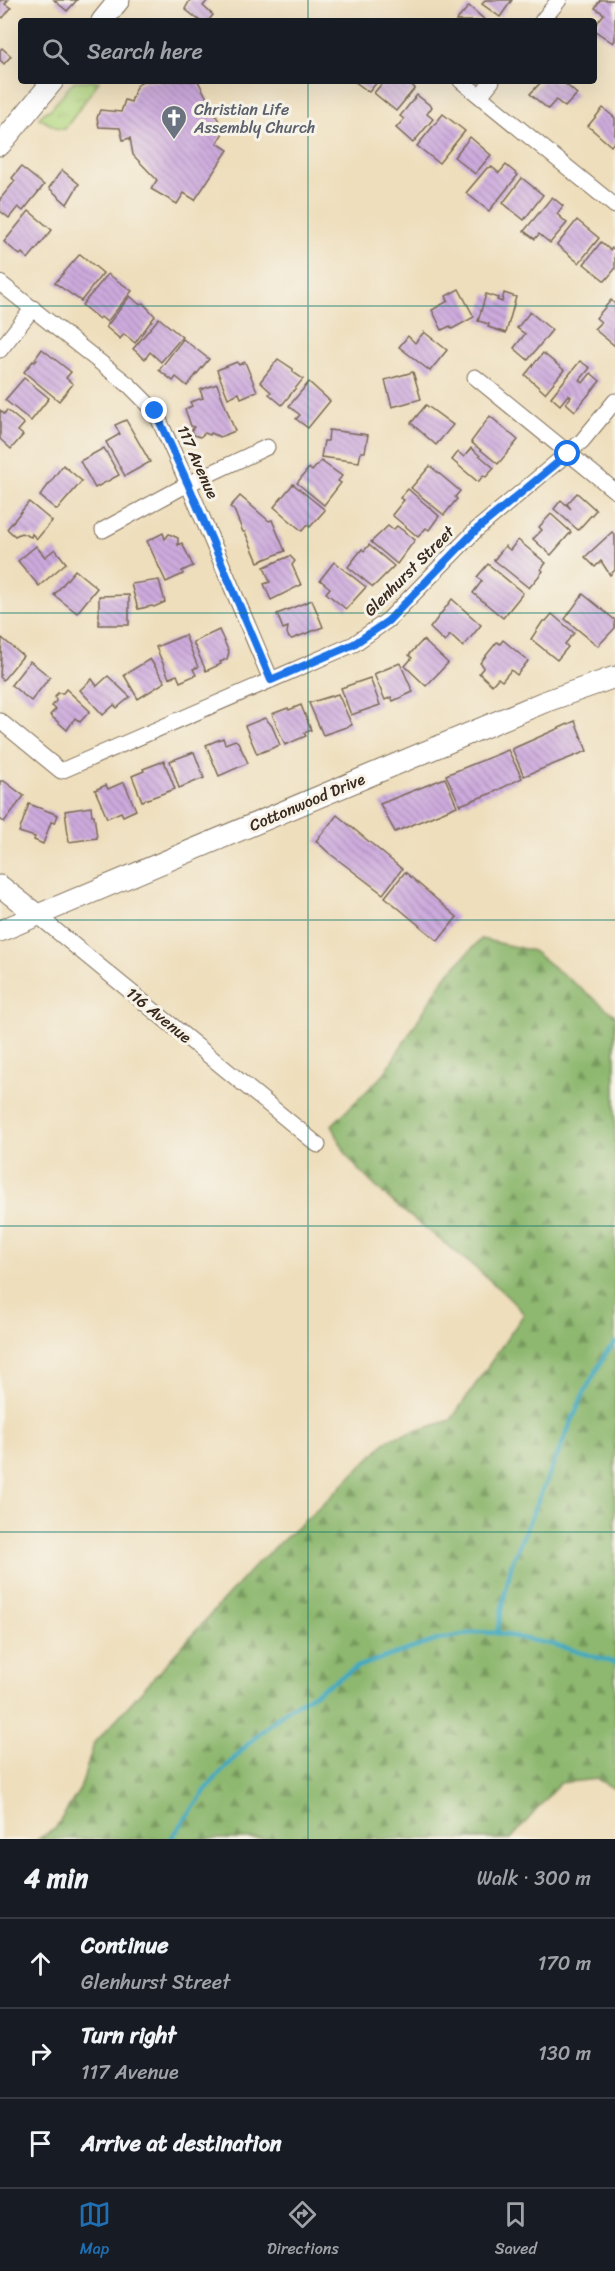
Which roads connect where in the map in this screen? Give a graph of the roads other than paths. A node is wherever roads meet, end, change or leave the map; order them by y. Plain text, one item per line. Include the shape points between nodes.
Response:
1 (119, 0) edge
2 (559, 0) edge
3 (104, 18) edge
4 (544, 18) edge
5 (50, 84) edge
6 (465, 84) edge
7 (490, 84) edge
8 (480, 96) junction
9 (0, 145) edge
10 (615, 206) edge
11 (0, 283) edge
12 (33, 308) junction
13 (0, 350) edge
14 (475, 377) dead end
15 (615, 401) edge
16 (267, 447) dead end
17 (568, 454) junction
18 (188, 484) junction
19 (615, 491) edge
20 (103, 530) dead end
21 (615, 677) edge
22 (271, 680) junction
23 (0, 721) edge
24 (0, 886) edge
25 (37, 915) junction
26 (0, 931) edge
27 (318, 1145) dead end

1 - 3 street
2 - 4 street
5 - 9 street
6 - 8 street
7 - 8 street
8 - 10 street
11 - 12 street, 117 Avenue
12 - 13 street
12 - 18 street, 117 Avenue via 148,402
14 - 17 street
15 - 17 street, Glenhurst Street
16 - 18 street
17 - 19 street
17 - 22 street, Glenhurst Street via 476,530 388,621 354,644
18 - 20 street
18 - 22 street, 117 Avenue
21 - 25 street, Cottonwood Drive via 544,702
22 - 23 street, Glenhurst Street via 61,771
24 - 25 street, 116 Avenue
25 - 26 street, Cottonwood Drive
25 - 27 street, 116 Avenue

